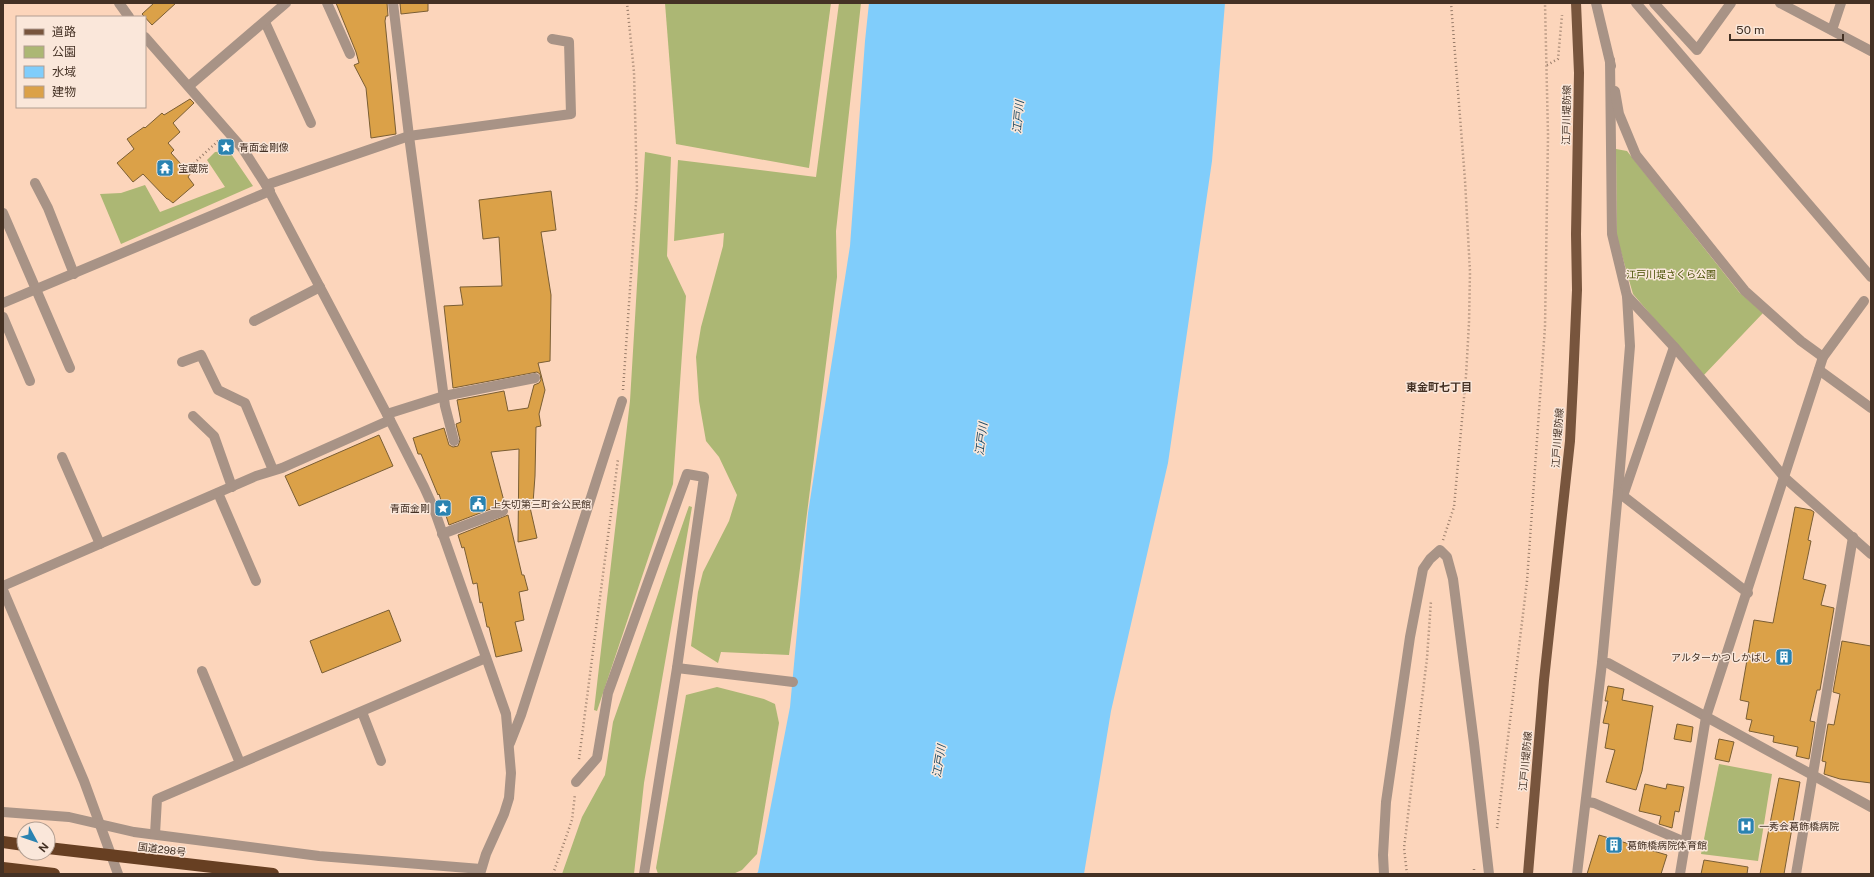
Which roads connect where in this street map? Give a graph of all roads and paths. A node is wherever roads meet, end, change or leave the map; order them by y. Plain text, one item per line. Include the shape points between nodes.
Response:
1 (119, 3) edge
2 (286, 3) edge
3 (327, 3) edge
4 (393, 3) edge
5 (1451, 3) edge
6 (1545, 3) edge
7 (1576, 3) edge
8 (1596, 3) edge
9 (1636, 3) edge
10 (1654, 3) edge
11 (1731, 3) edge
12 (1780, 3) edge
13 (1841, 3) edge
14 (1562, 15) dead end
15 (128, 16) edge
16 (264, 22) junction
17 (1832, 30) junction
18 (146, 38) edge
19 (552, 39) dead end
20 (1871, 51) edge
21 (350, 54) dead end
22 (1610, 60) junction
23 (1547, 65) junction
24 (189, 86) junction
25 (311, 123) dead end
26 (228, 131) junction
27 (409, 136) junction
28 (191, 166) dead end
29 (36, 183) dead end
30 (268, 188) junction
31 (3, 213) edge
32 (74, 274) junction
33 (1871, 278) edge
34 (320, 287) junction
35 (36, 289) junction
36 (1627, 296) junction
37 (1864, 301) dead end
38 (3, 303) edge
39 (3, 317) edge
40 (254, 320) dead end
41 (1674, 347) junction
42 (1823, 357) junction
43 (182, 362) dead end
44 (70, 368) dead end
45 (1819, 370) junction
46 (535, 378) dead end
47 (30, 381) dead end
48 (444, 396) junction
49 (622, 401) dead end
50 (1871, 408) edge
51 (193, 416) dead end
52 (389, 417) junction
53 (454, 442) dead end
54 (62, 457) dead end
55 (274, 470) junction
56 (1784, 478) junction
57 (232, 487) junction
58 (218, 493) junction
59 (1620, 494) junction
60 (503, 511) dead end
61 (1446, 532) dead end
62 (442, 534) junction
63 (1853, 537) junction
64 (100, 544) junction
65 (1871, 554) edge
66 (256, 581) dead end
67 (3, 586) edge
68 (3, 590) edge
69 (1431, 593) dead end
70 (1748, 593) junction
71 (486, 658) junction
72 (1602, 663) junction
73 (678, 668) junction
74 (202, 671) dead end
75 (793, 682) dead end
76 (362, 712) junction
77 (1706, 717) junction
78 (508, 746) junction
79 (381, 761) dead end
80 (240, 763) junction
81 (1813, 776) junction
82 (576, 782) dead end
83 (1587, 802) junction
84 (1500, 803) dead end
85 (1871, 807) edge
86 (3, 812) edge
87 (100, 824) junction
88 (155, 834) junction
89 (3, 842) edge
90 (1685, 842) junction
91 (16, 844) edge
92 (56, 849) edge
93 (3, 868) edge
94 (481, 871) edge
95 (54, 874) edge
96 (118, 874) edge
97 (273, 874) edge
98 (644, 874) edge
99 (1384, 874) edge
100 (1407, 874) edge
101 (1489, 874) edge
102 (1528, 874) edge
103 (1577, 874) edge
104 (1680, 874) edge
105 (1796, 874) edge

1 - 15 street
2 - 16 street
3 - 21 street
4 - 27 street
5 - 61 path via 1470,272 1466,376 1454,507
6 - 23 path
7 - 102 main road, 江戸川堤防線 via 1577,290 1570,441 1544,680
8 - 22 street
9 - 33 street
10 - 11 street via 1697,50
12 - 17 street
13 - 17 street
14 - 23 path via 1558,59
16 - 24 street
16 - 25 street
17 - 20 street
18 - 24 street
19 - 27 street via 569,42 571,114
22 - 36 street via 1612,234
22 - 42 street via 1619,114 1636,155 1745,291
23 - 84 path via 1546,266 1542,391 1527,581
24 - 26 street
26 - 28 path
26 - 30 street
27 - 30 street
27 - 48 street
29 - 32 street
30 - 32 street
30 - 34 street
31 - 35 street
32 - 35 street
34 - 40 street
34 - 52 street
35 - 38 street
35 - 44 street
36 - 41 street
36 - 59 street via 1630,346
37 - 42 street
39 - 47 street
41 - 56 street
41 - 59 street
42 - 45 street
43 - 55 street via 200,354 218,390 245,403
45 - 50 street
45 - 56 street
46 - 48 street
48 - 52 street
48 - 53 street
49 - 78 street via 521,715
51 - 57 street via 214,436
52 - 55 street
52 - 62 street via 424,487
54 - 64 street
55 - 57 street
56 - 63 street
56 - 70 street
57 - 58 street
58 - 64 street
58 - 66 street
59 - 70 street
59 - 72 street
60 - 62 street
62 - 71 street
63 - 65 street
63 - 81 street
64 - 67 street
68 - 87 street
69 - 100 path via 1427,658 1404,848
70 - 77 street
71 - 76 street
71 - 78 street via 506,714
72 - 77 street via 1608,663
72 - 83 street
73 - 75 street
73 - 82 street via 704,477 687,474 608,693 597,758
73 - 98 street
74 - 80 street
76 - 79 street
76 - 80 street
77 - 81 street
77 - 90 street
78 - 94 street via 511,773 509,798
80 - 88 street via 157,799
81 - 85 street
81 - 105 street
83 - 90 street
83 - 103 street
86 - 87 street via 69,818
87 - 88 street
87 - 96 street
88 - 94 street via 319,856
89 - 91 highway
90 - 104 street
92 - 97 highway, 国道298号
93 - 95 highway
99 - 101 street via 1386,802 1410,637 1423,570 1440,550 1447,556 1453,579

